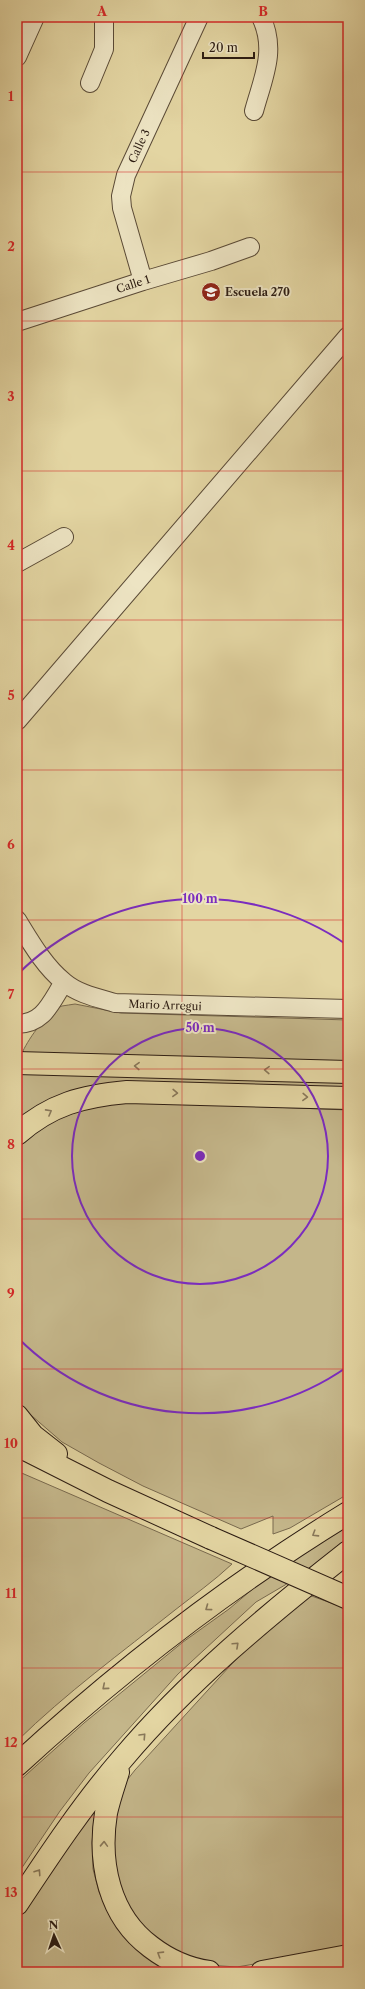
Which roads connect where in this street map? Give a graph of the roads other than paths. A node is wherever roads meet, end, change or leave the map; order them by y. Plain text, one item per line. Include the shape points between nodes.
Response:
1 (35, 17) edge
2 (104, 17) edge
3 (199, 17) edge
4 (261, 17) edge
5 (17, 57) edge
6 (90, 82) dead end
7 (254, 111) dead end
8 (250, 247) dead end
9 (142, 281) junction
10 (17, 322) edge
11 (348, 336) edge
12 (64, 537) dead end
13 (17, 563) edge
14 (17, 721) edge
15 (17, 920) edge
16 (64, 982) junction
17 (348, 1009) edge
18 (17, 1024) edge
19 (17, 1063) edge
20 (348, 1072) edge
21 (348, 1098) edge
22 (17, 1134) edge
23 (17, 1416) edge
24 (17, 1445) edge
25 (17, 1458) edge
26 (108, 1491) junction
27 (348, 1514) edge
28 (348, 1552) edge
29 (348, 1598) edge
30 (123, 1758) junction
31 (17, 1765) edge
32 (17, 1904) edge
33 (348, 1956) edge
34 (209, 1972) edge
35 (262, 1972) edge

1 - 5 street
2 - 6 street via 104,49
3 - 9 street, Calle 3 via 126,175 121,196
4 - 7 street via 269,49 268,62
8 - 9 street, Calle 1
9 - 10 street, Calle 1
11 - 14 street
12 - 13 street
15 - 16 street, Mario Arregui via 31,943
16 - 17 street, Mario Arregui via 83,993 115,1003
16 - 18 street via 39,1019 27,1024
20 -> 19 highway
22 -> 21 highway via 48,1113 74,1100 100,1094 127,1092
23 - 26 highway via 33,1436
24 - 26 highway
25 - 26 highway via 54,1474
26 - 29 highway, bridge
27 -> 31 highway via 246,1580 161,1641 73,1714
30 -> 28 highway via 172,1705 247,1635
32 -> 30 highway via 64,1833
34 -> 30 highway via 175,1962 138,1938 122,1917 111,1895 105,1870 104,1829 108,1806
33 - 35 highway

